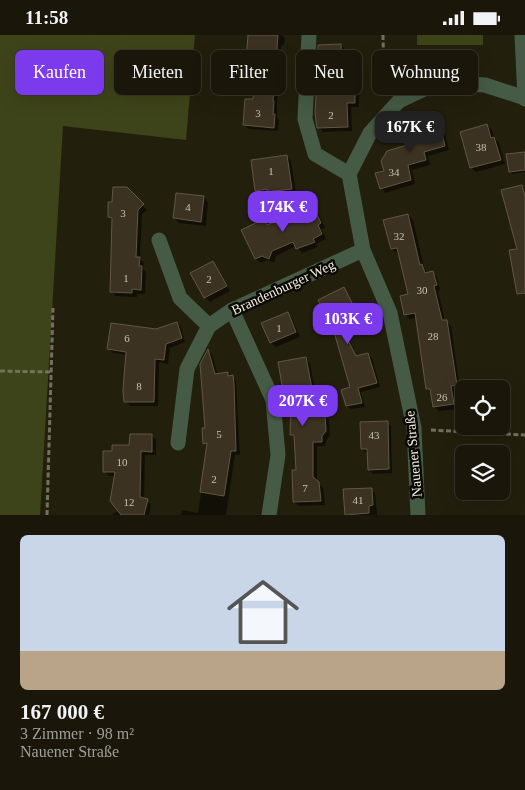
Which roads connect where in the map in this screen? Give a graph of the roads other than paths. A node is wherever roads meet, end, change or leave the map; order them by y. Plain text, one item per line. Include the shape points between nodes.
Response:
1 (309, 35) edge
2 (522, 35) edge
3 (525, 99) edge
4 (349, 174) junction
5 (159, 240) dead end
6 (363, 250) junction
7 (232, 310) junction
8 (208, 326) junction
9 (178, 443) dead end
10 (269, 515) edge
11 (418, 515) edge

1 - 4 street via 305,119 315,154
2 - 3 street
3 - 4 street via 486,85 439,83 399,101 370,133
4 - 6 street, Nauener Straße
5 - 8 street via 180,298
6 - 7 street, Brandenburger Weg
6 - 11 street, Nauener Straße via 390,313 414,428
7 - 8 street, Brandenburger Weg
7 - 10 street via 273,400 278,455
8 - 9 street via 187,369

